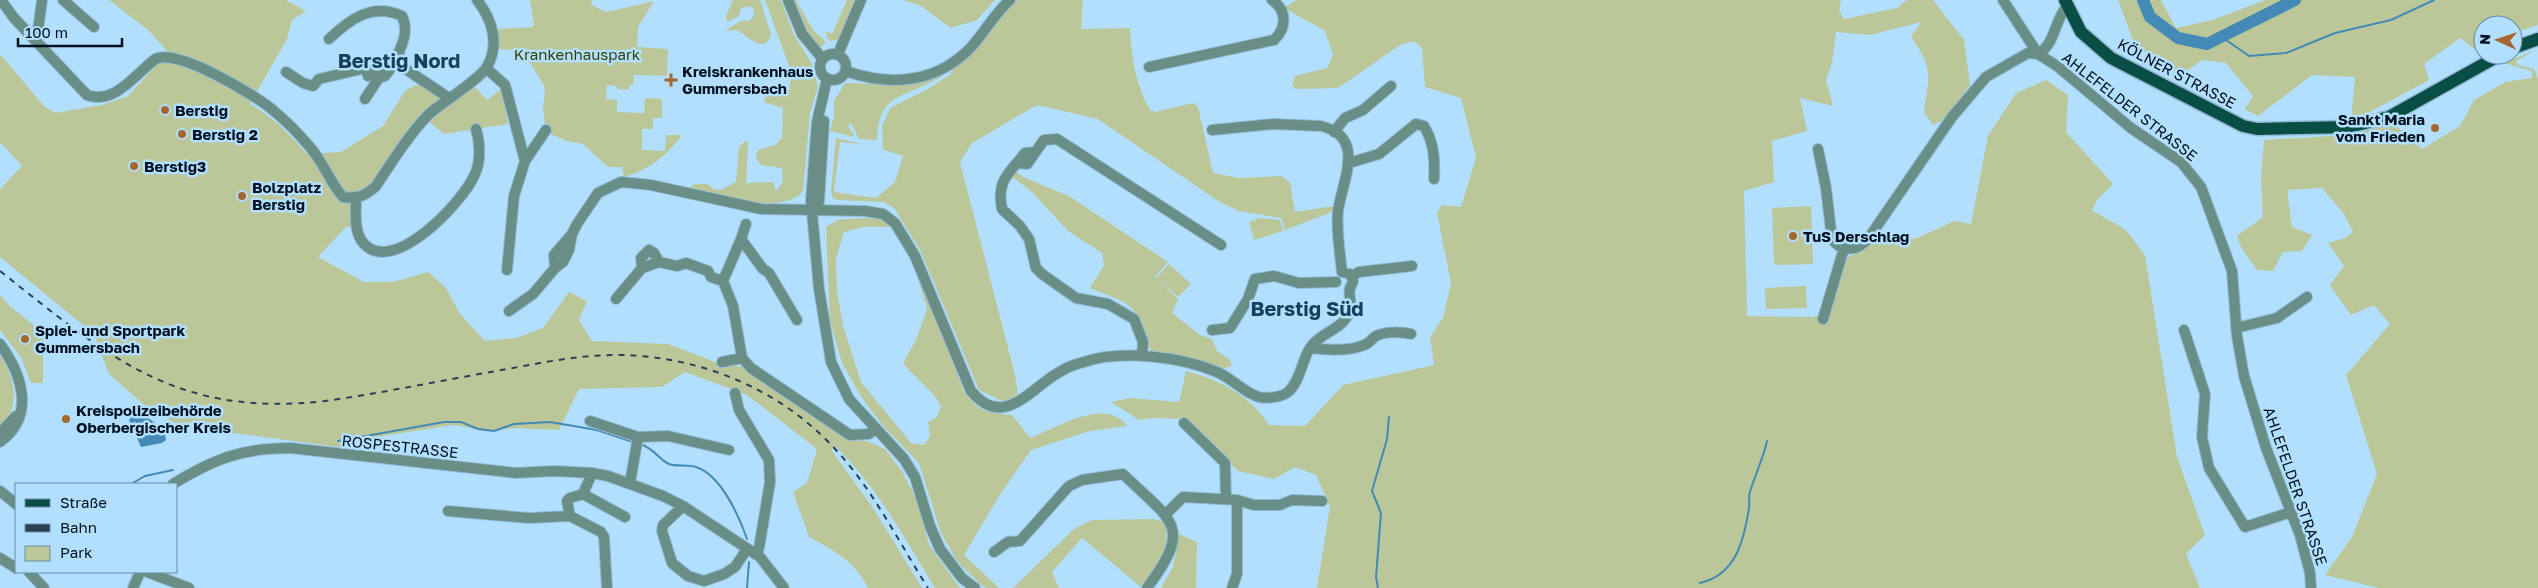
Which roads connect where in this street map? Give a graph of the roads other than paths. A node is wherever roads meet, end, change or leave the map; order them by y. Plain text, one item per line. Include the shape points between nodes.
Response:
1 (2, 0) edge
2 (42, 0) edge
3 (63, 0) edge
4 (477, 0) edge
5 (788, 0) edge
6 (861, 0) edge
7 (1010, 0) edge
8 (1272, 0) edge
9 (2003, 0) edge
10 (2066, 3) edge
11 (94, 27) dead end
12 (34, 37) junction
13 (329, 39) dead end
14 (2538, 39) edge
15 (2523, 44) edge
16 (838, 54) junction
17 (2038, 54) junction
18 (822, 58) junction
19 (393, 61) junction
20 (2482, 65) edge
21 (366, 68) junction
22 (486, 68) junction
23 (1149, 68) dead end
24 (846, 71) junction
25 (286, 72) dead end
26 (378, 78) junction
27 (830, 80) junction
28 (1391, 86) dead end
29 (449, 98) junction
30 (365, 99) dead end
31 (476, 129) dead end
32 (546, 130) dead end
33 (1212, 130) dead end
34 (1334, 132) junction
35 (1818, 149) dead end
36 (525, 161) junction
37 (1349, 163) junction
38 (1434, 179) dead end
39 (356, 198) junction
40 (813, 211) junction
41 (746, 224) dead end
42 (741, 240) junction
43 (1221, 245) dead end
44 (1844, 248) junction
45 (1412, 266) dead end
46 (507, 270) dead end
47 (1347, 274) junction
48 (723, 281) junction
49 (1336, 282) junction
50 (1350, 288) junction
51 (616, 299) dead end
52 (2306, 300) dead end
53 (509, 311) dead end
54 (1823, 319) dead end
55 (797, 320) dead end
56 (1212, 330) dead end
57 (2184, 330) dead end
58 (2236, 332) junction
59 (1411, 334) dead end
60 (0, 344) edge
61 (1310, 348) junction
62 (1142, 355) junction
63 (742, 358) junction
64 (722, 362) dead end
65 (735, 392) dead end
66 (20, 411) junction
67 (590, 421) dead end
68 (1184, 423) dead end
69 (876, 428) junction
70 (0, 433) edge
71 (0, 442) edge
72 (637, 442) junction
73 (729, 450) dead end
74 (592, 473) junction
75 (175, 483) edge
76 (630, 483) junction
77 (0, 491) edge
78 (583, 494) junction
79 (1226, 499) junction
80 (1237, 500) junction
81 (1322, 501) dead end
82 (15, 503) edge
83 (683, 506) junction
84 (448, 511) dead end
85 (2291, 512) junction
86 (1165, 515) junction
87 (570, 516) junction
88 (625, 517) dead end
89 (752, 551) junction
90 (994, 552) dead end
91 (0, 558) edge
92 (15, 567) edge
93 (30, 573) edge
94 (140, 573) edge
95 (150, 573) edge
96 (705, 585) edge
97 (44, 588) edge
98 (133, 588) edge
99 (189, 588) edge
100 (607, 588) edge
101 (784, 588) edge
102 (975, 588) edge
103 (1147, 588) edge
104 (1232, 588) edge
105 (2311, 588) edge

1 - 12 street
2 - 12 street
3 - 11 street
4 - 22 street via 488,14 493,29 493,47
5 - 18 street via 802,34
6 - 16 street
7 - 24 street via 969,49 940,71 921,78 895,81
8 - 23 street via 1282,10 1284,21 1274,40
9 - 17 street
10 - 17 street, AHLEFELDER STRASSE via 2048,49
10 - 20 main road, KÖLNER STRASSE via 2081,32 2110,58 2242,126 2257,129 2349,127 2389,117
12 - 39 street via 80,89 97,98 110,96 156,58 163,56 200,68 273,110 311,147 343,196
13 - 19 street via 346,22 383,9 402,16 405,21 404,43
14 - 15 main road
16 - 18 street
16 - 24 street via 845,62
17 - 44 street via 2028,53 1986,77 1952,117 1868,239 1855,248
17 - 58 street, AHLEFELDER STRASSE via 2131,128 2181,162 2192,174 2201,187 2232,271
18 - 27 street via 820,68
19 - 21 street
19 - 26 street via 385,76
19 - 29 street
21 - 25 street via 319,79 313,86
21 - 26 street via 368,76 372,74
22 - 29 street
22 - 36 street via 505,84
24 - 27 street via 840,78
26 - 30 street
27 - 40 street via 823,126 819,202
28 - 34 street via 1363,110 1346,118
29 - 39 street via 428,115 376,186
31 - 39 street via 480,141 476,174 462,196 423,235 400,249 379,250 362,241 356,223
32 - 36 street
33 - 34 street via 1273,124 1321,126
34 - 37 street via 1346,144
35 - 44 street via 1831,236
36 - 46 street via 514,196
37 - 38 street via 1379,154 1416,124 1424,126 1431,138
37 - 47 street via 1338,214
40 - 53 street via 761,209 651,185 621,182 598,193 572,234 554,255 554,268 533,294
40 - 62 street via 865,211 883,214 895,223 915,256 971,391 987,406 1009,407 1062,370 1097,357
40 - 69 street via 819,289 831,362 849,399
41 - 42 street
42 - 48 street
42 - 55 street via 769,273
43 - 62 street via 1057,139 1044,140 1027,164 1017,163 1005,176 1000,185 1002,209 1029,239 1036,268 1076,298 1108,304 1134,319 1143,342
44 - 54 street via 1827,292
45 - 47 street
47 - 49 street via 1337,276
47 - 50 street via 1353,284
48 - 51 street via 686,263 677,266 659,262 642,268
48 - 63 street via 733,306
49 - 50 street via 1341,289
49 - 56 street via 1299,283 1274,276 1254,279 1248,299 1230,328
50 - 61 street via 1352,302 1346,319
52 - 58 street via 2277,318
57 - 85 street via 2205,394 2202,437 2209,468 2244,527
58 - 85 street, AHLEFELDER STRASSE via 2255,414
59 - 61 street via 1382,334 1365,345 1337,349
60 - 66 street via 22,386
61 - 62 street via 1288,392 1260,398 1218,372
63 - 64 street
63 - 69 street via 751,368 850,435 869,434
65 - 89 street via 739,410 769,460 770,482
66 - 70 street
66 - 71 street via 13,431
67 - 72 street
68 - 79 street via 1225,463
69 - 102 street via 904,459 915,477 940,550 962,578
72 - 73 street via 668,436
72 - 76 street
74 - 75 street, ROSPESTRASSE via 516,473 290,448 261,448 218,459
74 - 76 street, ROSPESTRASSE
74 - 78 street
76 - 83 street, ROSPESTRASSE
77 - 82 street
78 - 87 street via 567,501
78 - 88 street
79 - 80 street
79 - 86 street via 1182,497
80 - 81 street via 1254,505 1280,506 1292,500
80 - 104 street via 1237,574
83 - 89 street, ROSPESTRASSE
83 - 96 street via 663,525 662,531 672,564
84 - 87 street via 529,518
85 - 105 street, AHLEFELDER STRASSE via 2307,560
86 - 90 street via 1123,474 1082,480 1069,486 1020,541 1008,542
86 - 103 street via 1174,534 1174,545
87 - 100 street via 601,532 604,537
89 - 96 street via 735,567
89 - 101 street, ROSPESTRASSE
91 - 92 street
93 - 97 street
94 - 98 street
95 - 99 street

